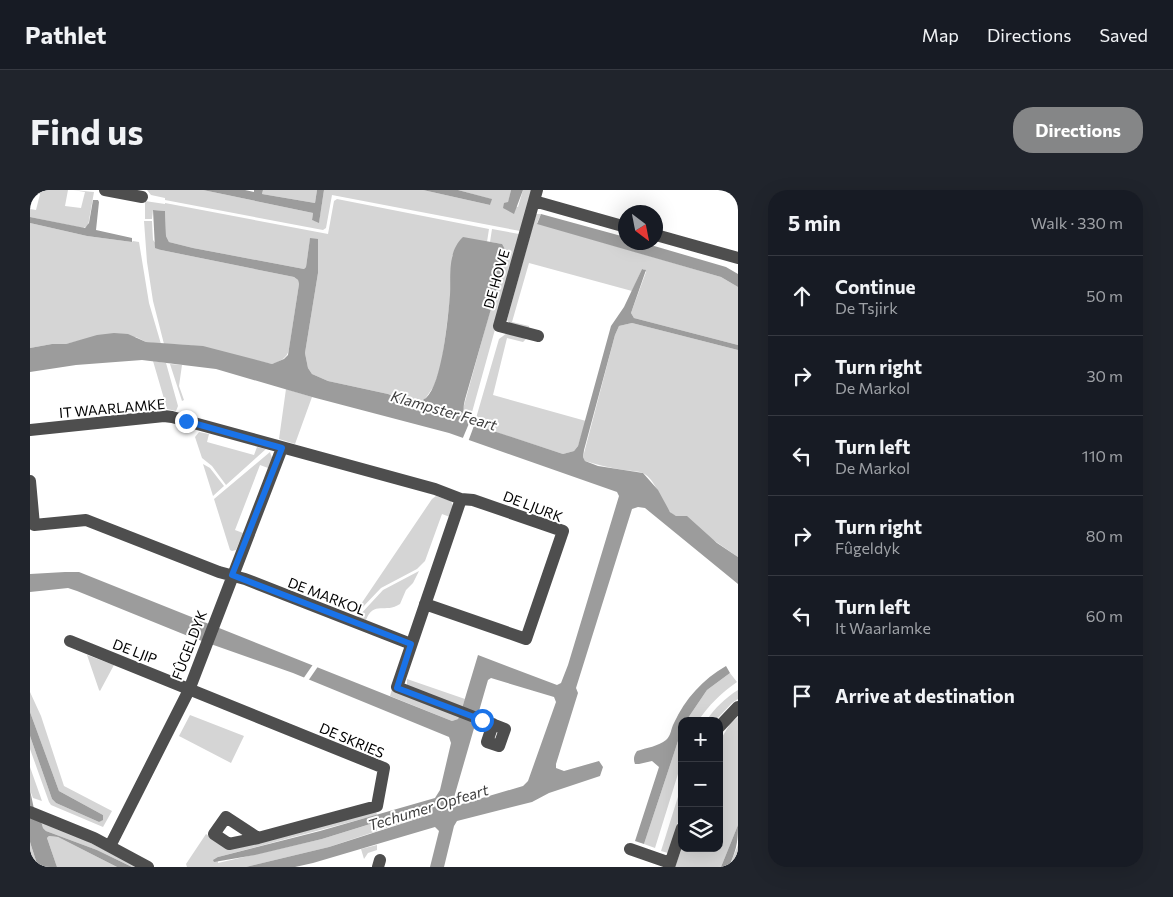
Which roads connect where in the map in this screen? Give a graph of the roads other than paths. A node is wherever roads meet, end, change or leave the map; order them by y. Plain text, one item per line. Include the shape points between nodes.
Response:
1 (105, 190) edge
2 (535, 195) edge
3 (142, 197) dead end
4 (618, 224) edge
5 (663, 237) edge
6 (738, 258) edge
7 (538, 336) dead end
8 (30, 430) edge
9 (282, 448) junction
10 (30, 481) edge
11 (462, 500) junction
12 (232, 575) junction
13 (425, 604) junction
14 (70, 642) dead end
15 (411, 644) junction
16 (188, 690) junction
17 (738, 708) edge
18 (487, 722) dead end
19 (723, 723) edge
20 (30, 812) edge
21 (258, 838) dead end
22 (678, 840) edge
23 (110, 846) junction
24 (630, 849) dead end
25 (670, 865) edge
26 (148, 867) edge

1 - 3 street
2 - 4 street
2 - 7 street, DE HOVE via 499,326
5 - 6 street
8 - 9 street, IT WAARLAMKE via 164,416
9 - 11 street, DE LJURK via 435,489
9 - 12 street, FÛGELDYK
10 - 12 street via 34,525 86,520
11 - 13 street
11 - 13 street, DE LJURK via 474,500 563,531 526,640
12 - 15 street, DE MARKOL
12 - 16 street, FÛGELDYK
13 - 15 street
14 - 16 street, DE LJIP
15 - 18 street via 397,688
16 - 21 street, DE SKRIES via 384,768 377,806
16 - 23 street, FÛGELDYK
17 - 19 street
20 - 23 street
22 - 25 street
23 - 26 street
24 - 25 street

